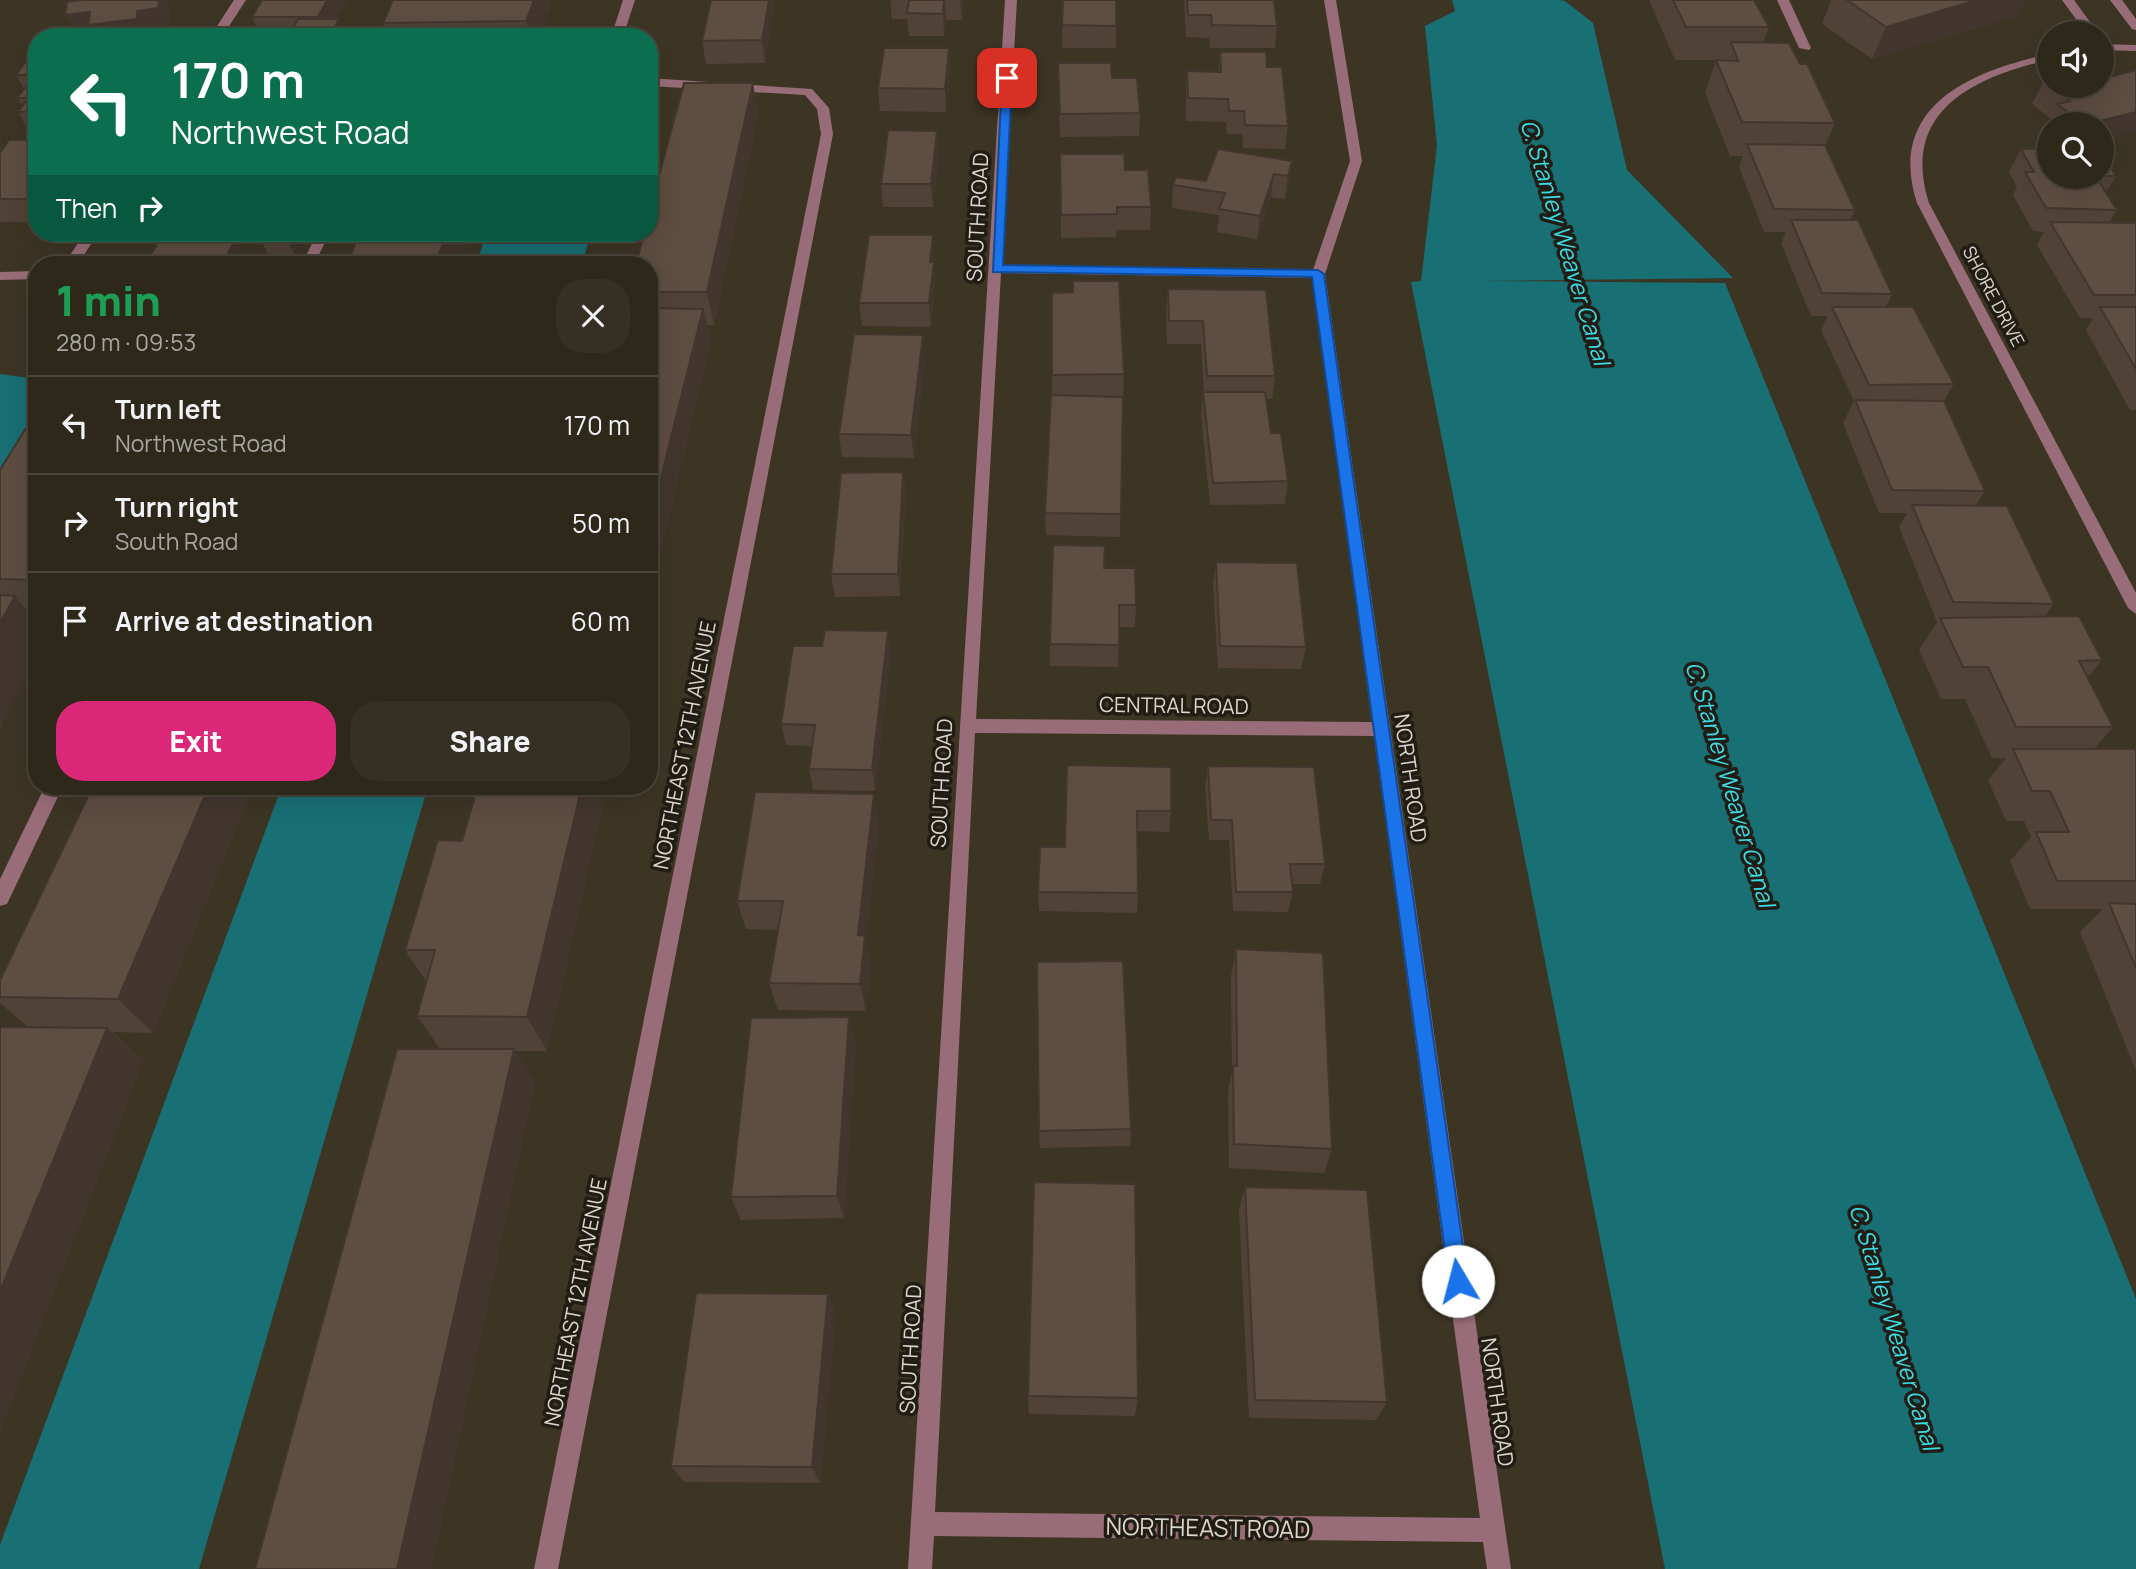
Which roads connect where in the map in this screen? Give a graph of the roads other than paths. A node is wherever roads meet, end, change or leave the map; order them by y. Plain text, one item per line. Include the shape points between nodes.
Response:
1 (240, 0) edge
2 (629, 0) edge
3 (1011, 0) edge
4 (1330, 0) edge
5 (1783, 0) edge
6 (2068, 0) edge
7 (2116, 0) edge
8 (2083, 21) edge
9 (2136, 27) edge
10 (222, 28) edge
11 (620, 28) edge
12 (2114, 47) edge
13 (1805, 48) dead end
14 (2136, 48) edge
15 (2037, 60) edge
16 (658, 83) edge
17 (997, 269) junction
18 (1318, 274) junction
19 (28, 275) edge
20 (0, 276) edge
21 (2136, 608) edge
22 (967, 726) junction
23 (1381, 729) junction
24 (50, 795) edge
25 (0, 898) edge
26 (923, 1524) junction
27 (1493, 1530) junction
28 (546, 1569) edge
29 (920, 1569) edge
30 (1499, 1569) edge

1 - 10 street
2 - 11 street
3 - 17 street, SOUTH ROAD
4 - 18 street, NORTH ROAD via 1356,160
5 - 13 street
6 - 8 street
7 - 9 street
12 - 14 street
15 - 21 street, SHORE DRIVE via 1987,74 1947,99 1928,120 1917,145 1915,173 1923,203
16 - 28 street, NORTHEAST 12TH AVENUE via 808,92 823,108 827,135
17 - 18 street
17 - 22 street, SOUTH ROAD
18 - 23 street, NORTH ROAD
19 - 20 street
22 - 23 street, CENTRAL ROAD
22 - 26 street, SOUTH ROAD
23 - 27 street, NORTH ROAD
24 - 25 street
26 - 27 street, NORTHEAST ROAD
26 - 29 street, SOUTH ROAD
27 - 30 street, NORTH ROAD

